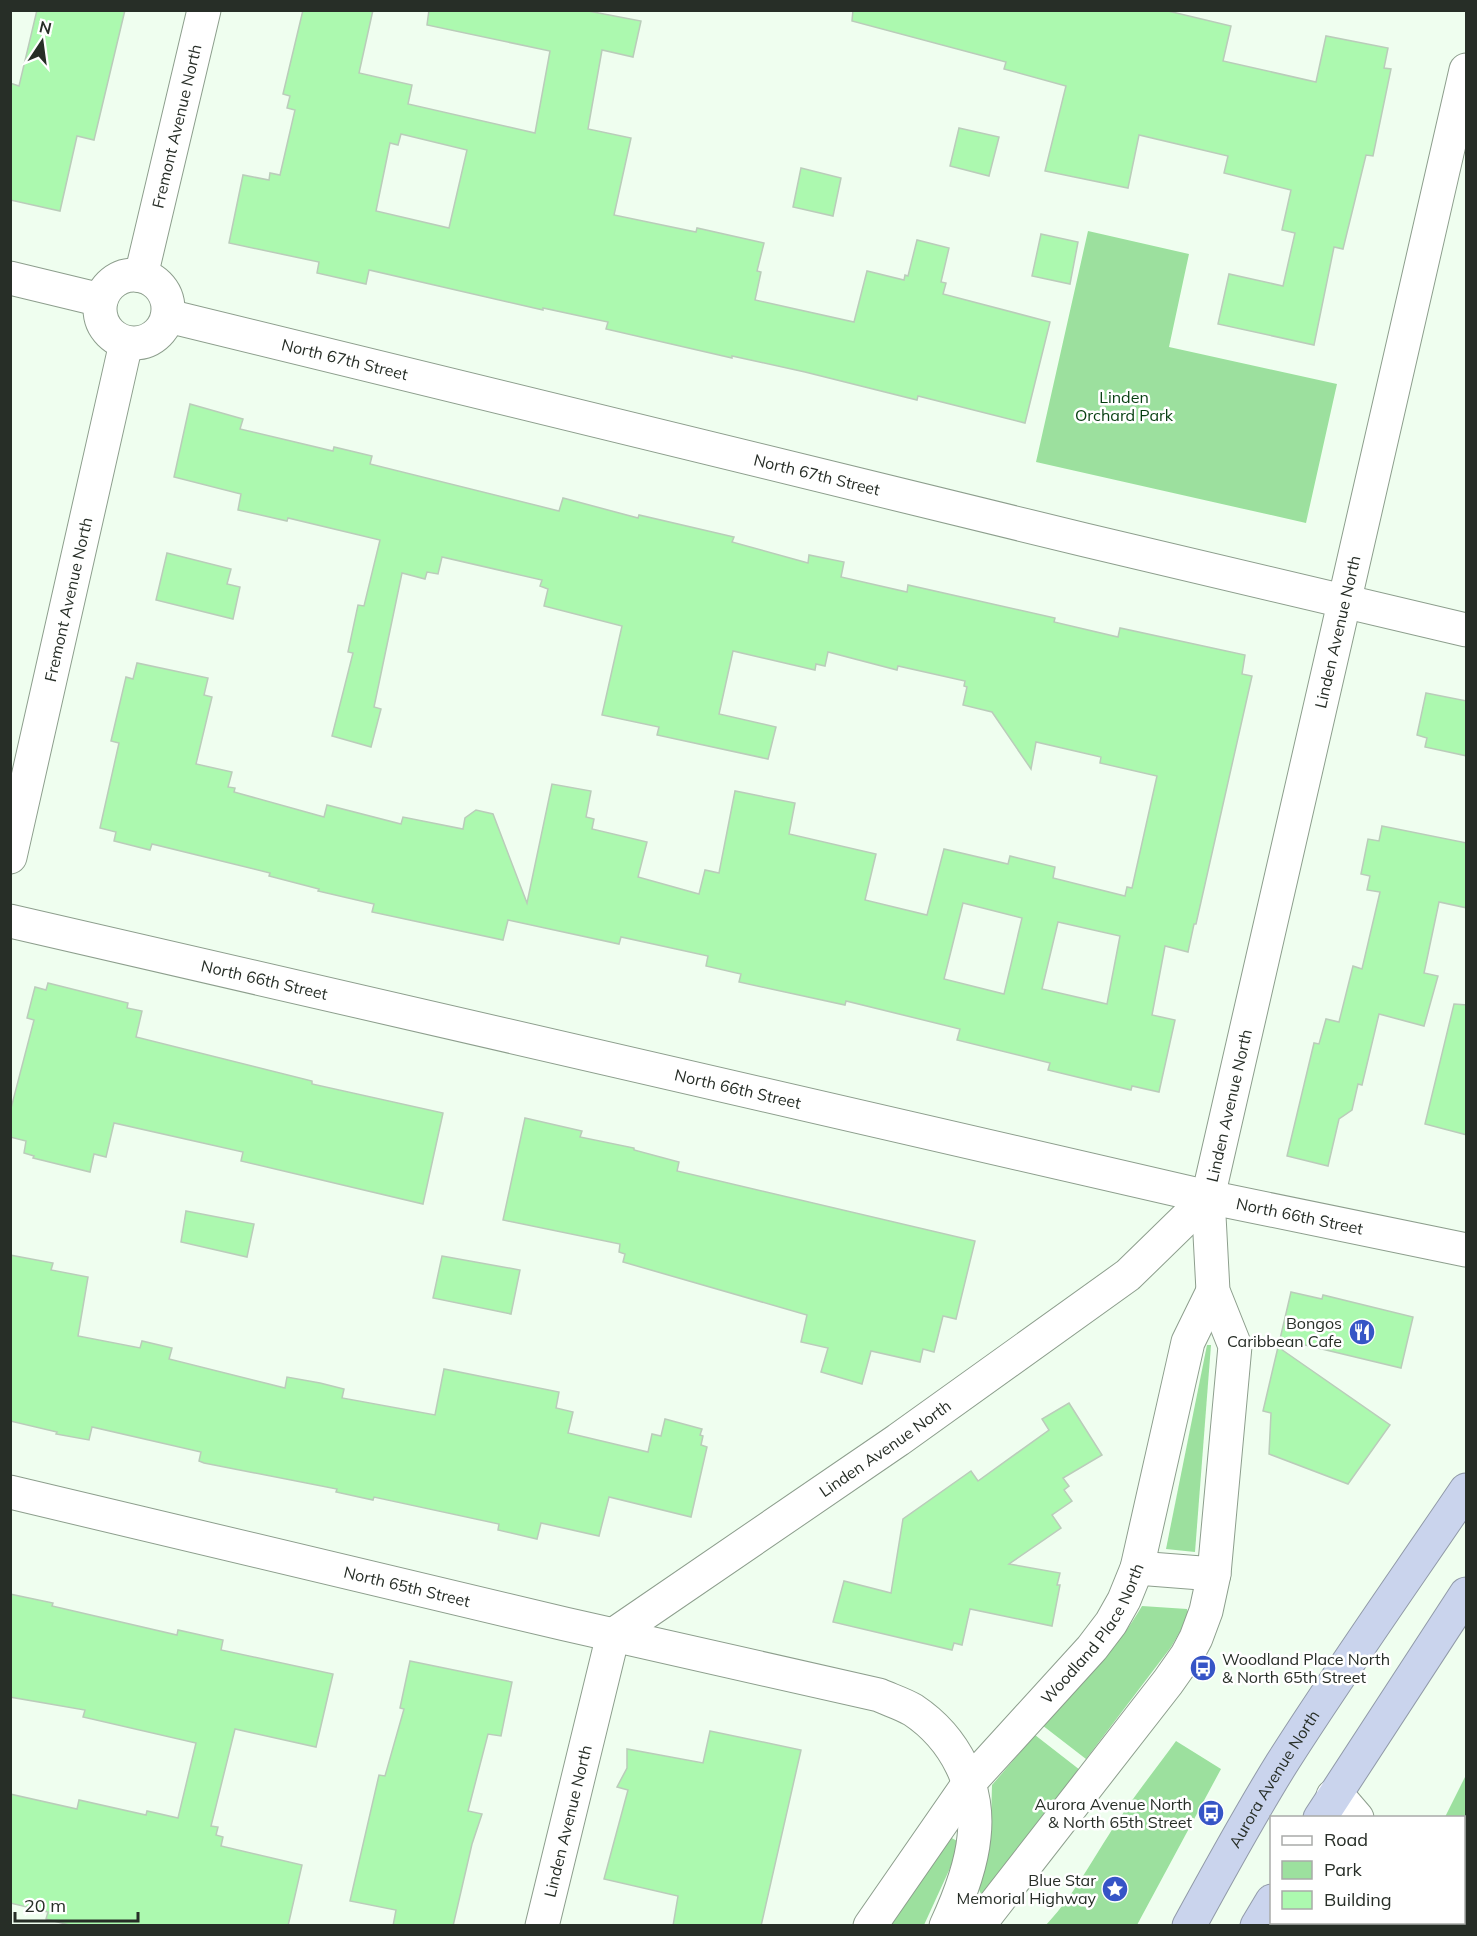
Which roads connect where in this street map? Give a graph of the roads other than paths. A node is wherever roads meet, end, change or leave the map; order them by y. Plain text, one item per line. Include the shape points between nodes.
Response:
1 (204, 10) edge
2 (1467, 70) edge
3 (141, 276) junction
4 (10, 278) edge
5 (101, 300) junction
6 (168, 316) junction
7 (126, 343) junction
8 (1345, 602) junction
9 (1467, 630) edge
10 (10, 857) edge
11 (10, 921) edge
12 (1208, 1197) junction
13 (1467, 1250) edge
14 (1214, 1291) junction
15 (1467, 1490) edge
16 (10, 1492) edge
17 (1137, 1569) junction
18 (1214, 1574) junction
19 (1467, 1594) edge
20 (613, 1635) junction
21 (803, 1677) junction
22 (969, 1784) junction
23 (1326, 1807) edge
24 (1355, 1816) edge
25 (1270, 1904) edge
26 (542, 1926) edge
27 (869, 1926) edge
28 (946, 1926) edge
29 (978, 1926) edge
30 (1189, 1926) edge
31 (1257, 1926) edge

1 - 3 street, Fremont Avenue North
2 - 8 street, Linden Avenue North
3 - 5 street via 115,280
3 - 6 street via 165,294
4 - 5 street
5 - 7 street via 104,328
6 - 7 street via 155,337 144,343
6 - 8 street, North 67th Street
7 - 10 street, Fremont Avenue North
8 - 9 street, North 67th Street
8 - 12 street, Linden Avenue North
11 - 12 street, North 66th Street
12 - 13 street, North 66th Street
12 - 14 street
12 - 20 street, Linden Avenue North via 1128,1275 898,1440
14 - 17 street, Woodland Place North via 1188,1342
14 - 18 street via 1235,1346
15 - 30 highway, Aurora Avenue North via 1289,1753
16 - 20 street, North 65th Street
17 - 18 street
17 - 22 street, Woodland Place North via 1111,1623 1092,1648
18 - 29 street via 1206,1611 1187,1655
19 - 23 highway
20 - 21 street, North 65th Street
20 - 26 street, Linden Avenue North
21 - 22 street, North 65th Street via 879,1695 913,1710 941,1734 956,1754
21 - 27 street via 912,1735 935,1756 944,1784
22 - 27 street, Woodland Place North
22 - 28 street, North 65th Street via 975,1837 958,1900
23 - 24 street via 1346,1804
25 - 31 highway

